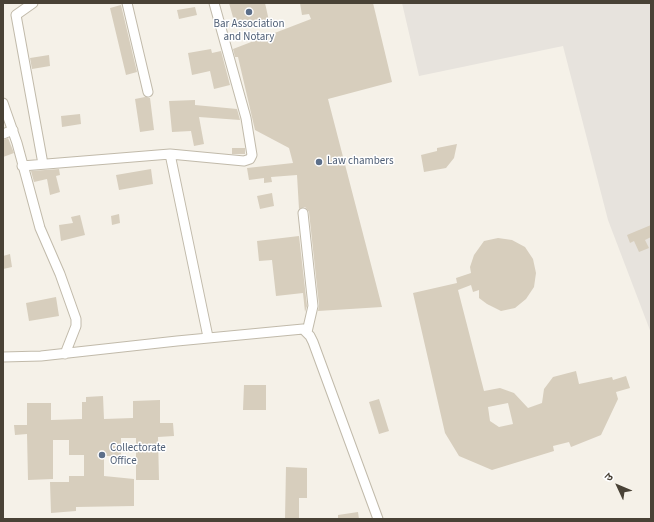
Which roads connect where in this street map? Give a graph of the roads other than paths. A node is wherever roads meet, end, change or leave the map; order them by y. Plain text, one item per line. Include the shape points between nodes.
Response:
1 (33, 3) edge
2 (127, 3) edge
3 (214, 3) edge
4 (148, 92) dead end
5 (3, 103) edge
6 (13, 130) junction
7 (3, 134) edge
8 (170, 154) junction
9 (43, 164) junction
10 (22, 166) junction
11 (303, 213) dead end
12 (307, 332) junction
13 (208, 337) junction
14 (66, 354) junction
15 (3, 357) edge
16 (378, 519) edge

1 - 9 street via 16,15
2 - 4 street
3 - 8 street via 246,118 252,155 244,161
5 - 6 street
6 - 7 street
6 - 10 street
8 - 9 street
8 - 13 street
9 - 10 street
10 - 14 street via 40,228 76,319
11 - 12 street via 313,306
12 - 13 street via 298,328
12 - 16 street via 338,406
13 - 14 street
14 - 15 street

